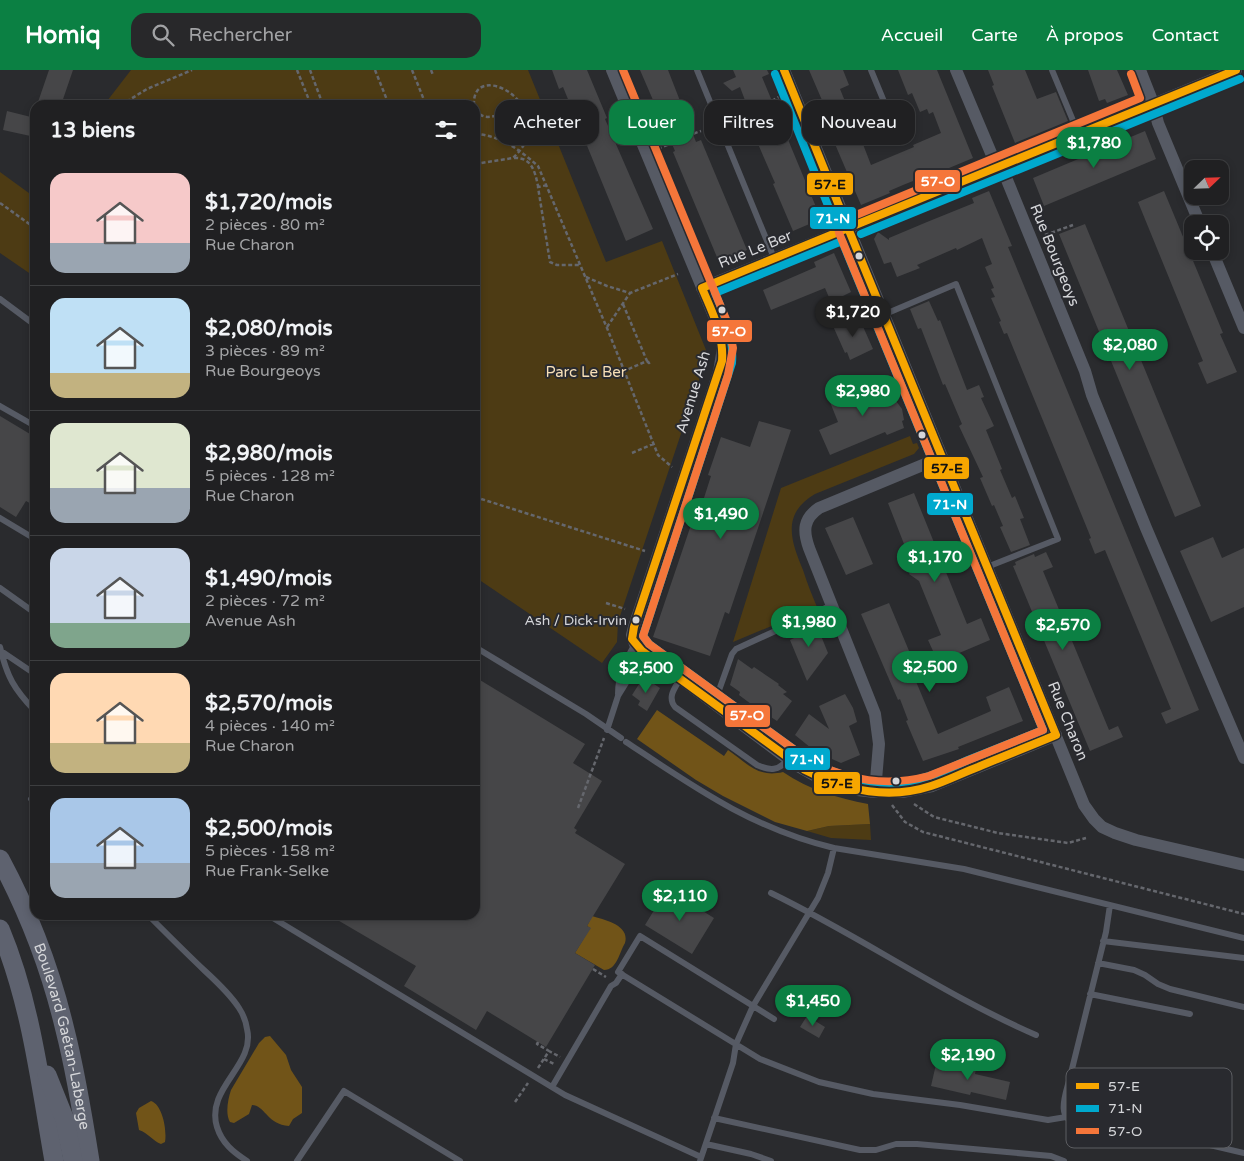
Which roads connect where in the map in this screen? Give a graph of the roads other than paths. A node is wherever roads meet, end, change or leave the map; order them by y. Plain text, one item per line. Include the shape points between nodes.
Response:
1 (612, 70) edge
2 (697, 70) edge
3 (784, 70) edge
4 (871, 70) edge
5 (956, 70) edge
6 (1052, 70) edge
7 (1140, 70) edge
8 (1236, 70) edge
9 (1221, 73) edge
10 (707, 100) edge
11 (883, 100) edge
12 (1153, 103) junction
13 (1078, 135) junction
14 (723, 145) edge
15 (1000, 168) junction
16 (1196, 215) edge
17 (848, 228) junction
18 (774, 258) junction
19 (1216, 260) edge
20 (702, 288) junction
21 (0, 300) edge
22 (883, 314) junction
23 (30, 321) edge
24 (1244, 328) edge
25 (0, 406) edge
26 (30, 423) edge
27 (942, 457) junction
28 (0, 518) edge
29 (30, 536) edge
30 (987, 568) junction
31 (0, 588) edge
32 (832, 605) junction
33 (30, 609) edge
34 (637, 646) junction
35 (0, 649) edge
36 (480, 650) edge
37 (30, 670) edge
38 (680, 679) junction
39 (713, 703) junction
40 (30, 706) edge
41 (608, 730) junction
42 (1056, 735) junction
43 (1244, 758) edge
44 (788, 759) junction
45 (875, 792) junction
46 (834, 848) junction
47 (0, 859) edge
48 (1244, 866) edge
49 (771, 894) dead end
50 (1110, 906) junction
51 (810, 912) junction
52 (153, 920) edge
53 (277, 920) edge
54 (0, 929) edge
55 (1244, 938) edge
56 (1103, 941) junction
57 (1244, 958) edge
58 (1098, 963) junction
59 (622, 974) junction
60 (1090, 994) junction
61 (753, 1006) junction
62 (1244, 1007) edge
63 (1190, 1014) dead end
64 (774, 1019) dead end
65 (1036, 1035) dead end
66 (33, 1037) junction
67 (736, 1044) junction
68 (1072, 1068) edge
69 (552, 1087) junction
70 (1066, 1091) edge
71 (1066, 1117) joint
72 (714, 1118) junction
73 (706, 1144) junction
74 (1223, 1148) edge
75 (1244, 1153) edge
76 (701, 1159) edge
77 (54, 1161) edge
78 (73, 1161) edge
79 (90, 1161) edge
80 (247, 1161) edge
81 (297, 1161) edge
82 (460, 1161) edge
83 (771, 1161) edge
84 (1064, 1161) edge

1 - 20 street, Avenue Ash
2 - 10 lane
3 - 17 street, Rue Charon
4 - 11 lane
5 - 15 street, Rue Bourgeoys via 990,154
6 - 13 lane
7 - 12 street
8 - 9 street, Rue Le Ber
9 - 12 street, Rue Le Ber
12 - 13 street, Rue Le Ber
12 - 16 street via 1158,123
13 - 15 street, Rue Le Ber
14 - 18 lane
15 - 17 street, Rue Le Ber
15 - 43 street, Rue Bourgeoys
17 - 18 street, Rue Le Ber
17 - 22 street, Rue Charon
18 - 20 street, Rue Le Ber
19 - 24 street
20 - 34 street, Avenue Ash via 721,334 722,361 634,626 632,636
21 - 23 lane
22 - 27 street, Rue Charon
22 - 30 lane via 956,284 1058,539
25 - 26 lane
27 - 30 street, Rue Charon
27 - 32 street via 825,505 810,515 804,535
28 - 29 lane
30 - 42 street, Rue Charon
31 - 33 lane
32 - 39 lane via 736,649
32 - 45 street via 876,720 879,750
34 - 38 street
34 - 41 lane via 621,671
35 - 37 lane
35 - 40 lane via 5,676
36 - 41 lane
38 - 39 street
38 - 44 lane via 671,696 673,704 680,710 757,765 775,769
39 - 44 street
41 - 46 lane via 690,785 741,814 780,831
42 - 45 street via 932,786 902,792
42 - 48 street, Rue Charon via 1084,805 1102,827 1136,840
44 - 45 street via 838,785
46 - 50 lane via 964,869
46 - 51 lane via 824,885
47 - 79 main road, Boulevard Gaétan-Laberge via 26,914 57,998
49 - 51 lane
50 - 55 lane
50 - 56 lane
51 - 61 lane
51 - 65 lane via 985,1011
52 - 80 lane via 218,984 244,1017 249,1035 246,1051 214,1112 223,1140
53 - 69 lane
54 - 66 main road, Boulevard Gaétan-Laberge
56 - 57 lane
56 - 58 lane
58 - 60 lane
58 - 62 lane via 1134,970 1170,989
59 - 61 lane via 618,972 640,936
59 - 67 lane
59 - 69 lane via 611,986
60 - 63 lane
60 - 68 lane
61 - 64 lane
61 - 67 lane
66 - 77 main road, Boulevard Gaétan-Laberge
66 - 78 main road via 65,1120
67 - 71 lane via 782,1069 846,1089 1048,1120
67 - 72 lane via 733,1063
69 - 76 lane
70 - 71 lane
72 - 73 lane
72 - 84 lane via 860,1150 911,1144 1051,1156
73 - 76 lane
73 - 83 lane
74 - 75 lane
81 - 82 lane via 344,1091

